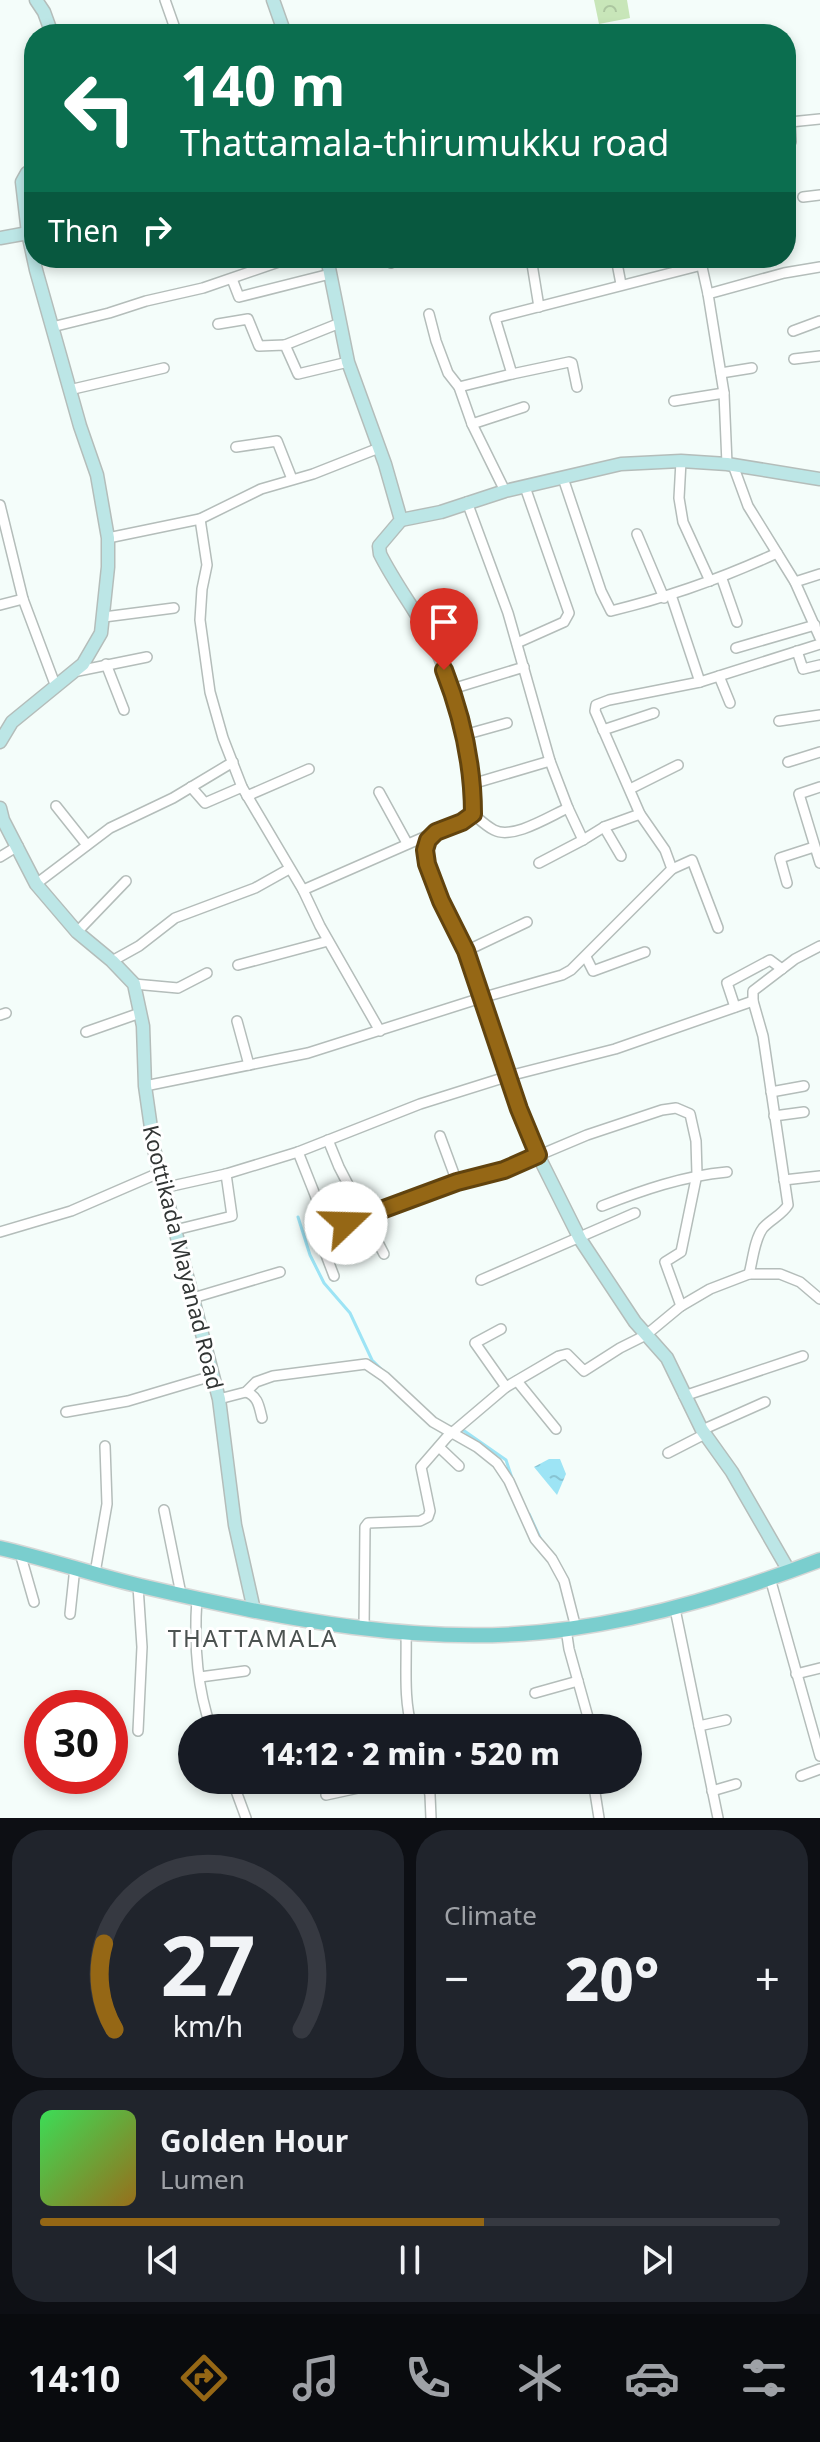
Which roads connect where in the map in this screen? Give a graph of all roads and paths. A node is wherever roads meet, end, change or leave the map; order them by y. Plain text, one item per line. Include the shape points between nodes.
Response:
1 (36, 0) edge
2 (165, 0) edge
3 (273, 0) edge
4 (48, 24) edge
5 (173, 24) edge
6 (281, 24) edge
7 (820, 119) edge
8 (796, 121) edge
9 (24, 178) edge
10 (820, 195) edge
11 (803, 197) dead end
12 (24, 199) edge
13 (24, 234) edge
14 (0, 238) edge
15 (820, 267) edge
16 (37, 268) edge
17 (262, 268) edge
18 (329, 268) edge
19 (533, 268) edge
20 (618, 268) edge
21 (677, 268) edge
22 (702, 268) edge
23 (330, 274) junction
24 (232, 279) junction
25 (621, 284) junction
26 (708, 294) junction
27 (539, 307) junction
28 (429, 314) dead end
29 (820, 321) edge
30 (340, 323) junction
31 (218, 324) dead end
32 (52, 327) junction
33 (793, 331) dead end
34 (285, 345) junction
35 (820, 356) edge
36 (794, 359) dead end
37 (348, 362) junction
38 (164, 368) dead end
39 (752, 368) dead end
40 (721, 373) junction
41 (512, 374) junction
42 (459, 387) junction
43 (577, 387) dead end
44 (69, 390) junction
45 (724, 393) junction
46 (674, 401) dead end
47 (524, 407) dead end
48 (472, 424) junction
49 (236, 447) dead end
50 (379, 448) junction
51 (681, 461) junction
52 (730, 464) junction
53 (563, 478) junction
54 (292, 479) junction
55 (820, 479) edge
56 (525, 487) junction
57 (505, 491) junction
58 (467, 502) junction
59 (0, 505) edge
60 (200, 519) junction
61 (401, 520) junction
62 (637, 534) dead end
63 (108, 538) junction
64 (777, 553) junction
65 (820, 574) edge
66 (722, 579) junction
67 (710, 581) junction
68 (795, 582) junction
69 (668, 596) junction
70 (23, 599) junction
71 (0, 605) edge
72 (174, 608) dead end
73 (104, 617) junction
74 (737, 622) dead end
75 (815, 625) junction
76 (820, 641) edge
77 (517, 643) junction
78 (736, 648) dead end
79 (797, 651) junction
80 (147, 657) dead end
81 (106, 664) junction
82 (820, 665) edge
83 (524, 667) junction
84 (74, 672) junction
85 (719, 676) junction
86 (700, 682) junction
87 (56, 687) junction
88 (452, 689) junction
89 (730, 703) dead end
90 (124, 710) dead end
91 (654, 713) dead end
92 (820, 715) edge
93 (779, 721) dead end
94 (507, 723) dead end
95 (603, 730) junction
96 (464, 735) junction
97 (0, 742) edge
98 (820, 752) edge
99 (550, 761) junction
100 (233, 762) junction
101 (788, 762) dead end
102 (678, 765) dead end
103 (309, 769) dead end
104 (472, 784) junction
105 (191, 787) junction
106 (820, 787) edge
107 (630, 789) junction
108 (244, 791) junction
109 (379, 792) dead end
110 (56, 806) dead end
111 (0, 808) edge
112 (568, 808) junction
113 (473, 814) junction
114 (640, 814) junction
115 (604, 827) junction
116 (436, 832) junction
117 (583, 840) junction
118 (407, 843) junction
119 (87, 845) junction
120 (18, 846) junction
121 (814, 847) junction
122 (621, 856) dead end
123 (0, 857) edge
124 (539, 863) dead end
125 (820, 863) edge
126 (289, 869) junction
127 (672, 869) junction
128 (126, 881) dead end
129 (787, 883) dead end
130 (36, 884) junction
131 (303, 890) junction
132 (527, 922) dead end
133 (718, 928) dead end
134 (77, 932) junction
135 (328, 941) junction
136 (820, 946) edge
137 (466, 951) junction
138 (645, 952) dead end
139 (586, 957) junction
140 (112, 961) junction
141 (238, 965) dead end
142 (782, 969) junction
143 (207, 973) dead end
144 (134, 984) junction
145 (481, 998) junction
146 (753, 1001) junction
147 (735, 1007) junction
148 (140, 1013) junction
149 (237, 1021) dead end
150 (380, 1031) junction
151 (86, 1032) dead end
152 (249, 1065) junction
153 (509, 1076) junction
154 (145, 1086) junction
155 (804, 1086) dead end
156 (771, 1092) junction
157 (804, 1112) dead end
158 (774, 1116) junction
159 (440, 1136) dead end
160 (328, 1140) junction
161 (298, 1152) junction
162 (538, 1155) junction
163 (161, 1172) junction
164 (727, 1172) dead end
165 (226, 1174) junction
166 (697, 1174) junction
167 (820, 1176) edge
168 (784, 1180) junction
169 (457, 1182) junction
170 (163, 1188) junction
171 (602, 1206) dead end
172 (635, 1213) dead end
173 (363, 1217) junction
174 (175, 1230) junction
175 (329, 1230) junction
176 (0, 1232) edge
177 (580, 1239) junction
178 (384, 1254) dead end
179 (280, 1272) dead end
180 (749, 1274) junction
181 (334, 1276) dead end
182 (481, 1280) dead end
183 (193, 1298) junction
184 (820, 1299) edge
185 (681, 1306) junction
186 (501, 1329) dead end
187 (646, 1335) junction
188 (803, 1356) dead end
189 (212, 1376) junction
190 (517, 1381) junction
191 (506, 1387) junction
192 (246, 1392) junction
193 (684, 1396) junction
194 (219, 1399) junction
195 (765, 1402) dead end
196 (66, 1412) dead end
197 (262, 1418) dead end
198 (556, 1429) dead end
199 (703, 1432) junction
200 (453, 1433) junction
201 (105, 1446) dead end
202 (439, 1447) junction
203 (668, 1453) dead end
204 (459, 1466) dead end
205 (164, 1510) dead end
206 (0, 1548) edge
207 (20, 1553) junction
208 (820, 1560) edge
209 (75, 1567) junction
210 (789, 1571) junction
211 (95, 1573) junction
212 (770, 1578) junction
213 (138, 1586) junction
214 (181, 1594) junction
215 (197, 1598) junction
216 (34, 1602) dead end
217 (675, 1609) junction
218 (254, 1610) junction
219 (70, 1614) dead end
220 (364, 1629) junction
221 (571, 1629) junction
222 (406, 1633) junction
223 (820, 1668) edge
224 (245, 1671) dead end
225 (796, 1674) junction
226 (200, 1677) junction
227 (578, 1681) junction
228 (535, 1693) dead end
229 (207, 1714) edge
230 (409, 1714) edge
231 (587, 1714) edge
232 (726, 1720) dead end
233 (699, 1726) junction
234 (138, 1731) dead end
235 (820, 1756) edge
236 (820, 1769) edge
237 (801, 1776) dead end
238 (736, 1784) dead end
239 (712, 1791) junction
240 (238, 1794) edge
241 (331, 1794) edge
242 (430, 1794) edge
243 (595, 1794) edge
244 (326, 1795) dead end
245 (246, 1818) edge
246 (431, 1818) edge
247 (599, 1818) edge
248 (718, 1818) edge

1 - 4 street
2 - 5 street
3 - 6 street
7 - 8 street
9 - 12 street
10 - 11 street
13 - 14 street
15 - 26 street
16 - 32 street
17 - 24 street
18 - 23 street
19 - 27 street
20 - 25 street
21 - 25 street
22 - 26 street
23 - 24 street via 239,297
23 - 30 street
24 - 32 street
25 - 27 street
26 - 40 street
27 - 41 street via 495,318
28 - 42 street via 448,373
29 - 33 street
30 - 34 street
30 - 37 street
31 - 34 street via 248,319 259,346
32 - 44 street
34 - 37 street via 298,374
35 - 36 street
37 - 50 street
38 - 44 street
39 - 40 street
40 - 45 street
41 - 42 street
41 - 43 street via 572,363
42 - 48 street
44 - 63 street via 97,475
45 - 46 street
45 - 52 street
47 - 48 street
48 - 57 street
49 - 54 street via 277,441
50 - 54 street
50 - 61 street
51 - 52 street
51 - 53 street via 621,464
51 - 67 street via 683,522
52 - 55 street
52 - 64 street
53 - 56 street
53 - 69 street via 611,611
54 - 60 street
56 - 57 street
56 - 77 street via 569,613 564,622
57 - 58 street
58 - 61 street
58 - 77 street
59 - 70 street
60 - 63 street
60 - 100 street via 207,565 200,620 210,692
61 - 88 street via 379,546 380,554 437,651
62 - 69 street
63 - 73 street
64 - 66 street
64 - 68 street
65 - 68 street
66 - 67 street
66 - 74 street
67 - 69 street
68 - 75 street
69 - 86 street
70 - 71 street
70 - 87 street
72 - 73 street
73 - 84 street via 101,633
75 - 76 street
75 - 78 street
76 - 79 street
77 - 83 street
79 - 82 street via 803,669
79 - 85 street
80 - 81 street
81 - 84 street
81 - 90 street
83 - 88 street
83 - 99 street
84 - 87 street
85 - 86 street
85 - 89 street
86 - 95 street via 603,701 595,711
87 - 97 street via 12,722
88 - 96 street
91 - 95 street
92 - 93 street
94 - 96 street
95 - 107 street
96 - 104 street
98 - 101 street
99 - 104 street
99 - 112 street
100 - 105 street
100 - 108 street
102 - 107 street
103 - 108 street
104 - 113 street
105 - 108 street via 205,803
105 - 119 street
106 - 121 street via 799,794
107 - 114 street
108 - 126 street
109 - 118 street
110 - 119 street
111 - 120 street
112 - 113 street via 504,833
112 - 117 street
113 - 116 street
114 - 115 street
114 - 127 street
115 - 117 street
115 - 122 street
116 - 118 street
116 - 137 street via 425,850 427,864
117 - 124 street
118 - 131 street
119 - 130 street
120 - 123 street
120 - 130 street
121 - 125 street
121 - 129 street via 780,858
126 - 131 street
126 - 140 street via 255,888 175,918
127 - 133 street via 692,860
127 - 139 street
128 - 134 street
130 - 134 street
131 - 135 street
132 - 137 street
134 - 140 street
135 - 141 street
135 - 150 street
136 - 142 street
137 - 145 street
138 - 139 street via 593,971
139 - 145 street via 562,975
140 - 144 street
142 - 146 street via 753,991
142 - 147 street via 770,960 727,983
143 - 144 street via 178,988
144 - 148 street, Koottikada Mayanad Road
145 - 150 street
145 - 153 street
146 - 147 street
146 - 156 street
147 - 153 street via 615,1049
148 - 151 street
148 - 154 street, Koottikada Mayanad Road
149 - 152 street
150 - 152 street
152 - 154 street
153 - 160 street
153 - 162 street
154 - 163 street, Koottikada Mayanad Road
155 - 156 street
156 - 158 street
157 - 158 street
158 - 168 street
159 - 169 street
160 - 161 street
160 - 173 street
161 - 165 street
161 - 175 street
162 - 166 street via 676,1108 690,1114
162 - 169 street
162 - 177 street
163 - 170 street, Koottikada Mayanad Road
163 - 176 street via 71,1211
164 - 166 street
165 - 170 street
165 - 174 street via 232,1216
166 - 171 street
166 - 185 street via 681,1252 665,1262
167 - 168 street
168 - 180 street via 788,1205 760,1234
169 - 173 street
170 - 174 street, Koottikada Mayanad Road
172 - 177 street
173 - 175 street
173 - 178 street
174 - 183 street, Koottikada Mayanad Road
175 - 181 street via 318,1234
177 - 182 street
177 - 187 street
179 - 183 street
180 - 184 street via 780,1274
180 - 185 street
183 - 189 street, Koottikada Mayanad Road
185 - 187 street
186 - 191 street via 475,1343
187 - 190 street via 584,1371 567,1354
187 - 193 street via 667,1358
188 - 193 street
189 - 194 street, Koottikada Mayanad Road
189 - 196 street via 128,1401
190 - 191 street
190 - 198 street
191 - 200 street
192 - 194 street
192 - 197 street via 257,1399
192 - 200 street via 273,1376 366,1364
193 - 199 street
194 - 218 street, Koottikada Mayanad Road via 235,1525
195 - 199 street
199 - 203 street
199 - 210 street
200 - 202 street
200 - 221 street via 492,1456 503,1472 535,1539 564,1581
201 - 211 street via 107,1504
202 - 204 street
202 - 220 street via 421,1467 428,1517 365,1527
205 - 214 street
206 - 207 main road
207 - 209 main road
207 - 216 street
208 - 210 main road
209 - 211 main road
209 - 219 street
210 - 212 main road
211 - 213 main road
212 - 217 main road
212 - 225 street
213 - 214 main road
213 - 234 street
214 - 215 main road
215 - 218 main road
215 - 226 street
217 - 221 main road
217 - 233 street
218 - 220 main road
220 - 222 main road
221 - 222 main road
221 - 227 street via 569,1649
222 - 230 street
223 - 225 street
224 - 226 street
225 - 235 street
226 - 229 street
227 - 228 street
227 - 231 street
232 - 233 street
233 - 239 street
236 - 237 street
238 - 239 street
239 - 248 street
240 - 245 street
241 - 244 street
242 - 246 street
243 - 247 street

